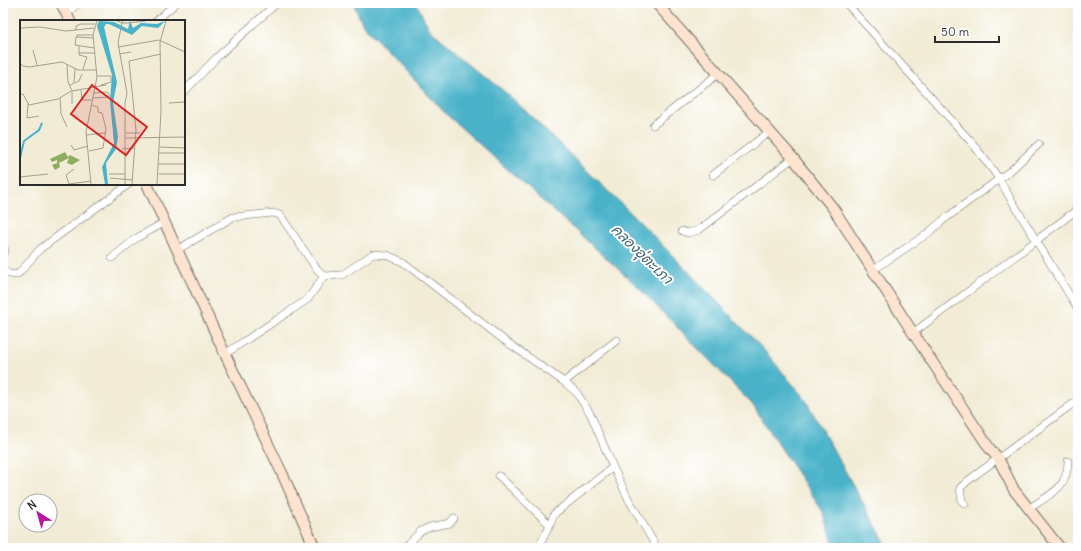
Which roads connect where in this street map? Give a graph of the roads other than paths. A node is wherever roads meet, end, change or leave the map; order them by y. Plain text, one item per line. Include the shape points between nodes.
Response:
1 (6, 3) edge
2 (61, 3) edge
3 (78, 3) edge
4 (176, 3) edge
5 (277, 3) edge
6 (656, 3) edge
7 (846, 3) edge
8 (3, 6) edge
9 (68, 18) edge
10 (157, 20) edge
11 (718, 74) junction
12 (185, 91) edge
13 (654, 125) dead end
14 (770, 132) junction
15 (1039, 144) dead end
16 (793, 158) junction
17 (713, 175) dead end
18 (998, 179) junction
19 (128, 185) edge
20 (147, 185) edge
21 (1078, 209) edge
22 (165, 222) junction
23 (682, 231) dead end
24 (1036, 242) junction
25 (3, 246) edge
26 (177, 250) junction
27 (3, 253) edge
28 (112, 258) dead end
29 (3, 270) edge
30 (873, 270) junction
31 (324, 276) junction
32 (1078, 309) edge
33 (913, 333) junction
34 (617, 340) dead end
35 (225, 354) junction
36 (564, 382) junction
37 (1078, 400) edge
38 (998, 458) junction
39 (1068, 461) dead end
40 (613, 467) junction
41 (499, 476) dead end
42 (965, 504) dead end
43 (1028, 509) junction
44 (454, 518) dead end
45 (550, 525) junction
46 (315, 548) edge
47 (404, 548) edge
48 (538, 548) edge
49 (657, 548) edge
50 (1060, 548) edge

1 - 8 street
2 - 9 street
3 - 9 street
4 - 10 street
5 - 12 street via 217,56
6 - 11 street
7 - 18 street via 973,144
11 - 13 street
11 - 14 street
14 - 16 street
14 - 17 street
15 - 18 street
16 - 23 street via 699,230 688,233
16 - 30 street via 833,208
18 - 24 street
18 - 30 street via 926,234
19 - 29 street via 40,249 16,275
20 - 22 street
21 - 24 street
22 - 26 street
22 - 28 street via 135,239
24 - 32 street
24 - 33 street
25 - 27 street
26 - 31 street via 233,217 273,213 280,215
26 - 35 street
30 - 33 street
31 - 35 street via 308,299
31 - 36 street via 342,275 373,254 387,255 403,262 504,340
33 - 38 street
34 - 36 street
35 - 46 street
36 - 40 street via 576,392 590,413
37 - 38 street
38 - 42 street via 960,488
38 - 43 street via 1014,490
39 - 43 street via 1068,472 1064,482
40 - 45 street via 554,514
40 - 49 street
41 - 45 street
43 - 50 street
44 - 47 street via 450,523 421,531
45 - 48 street

